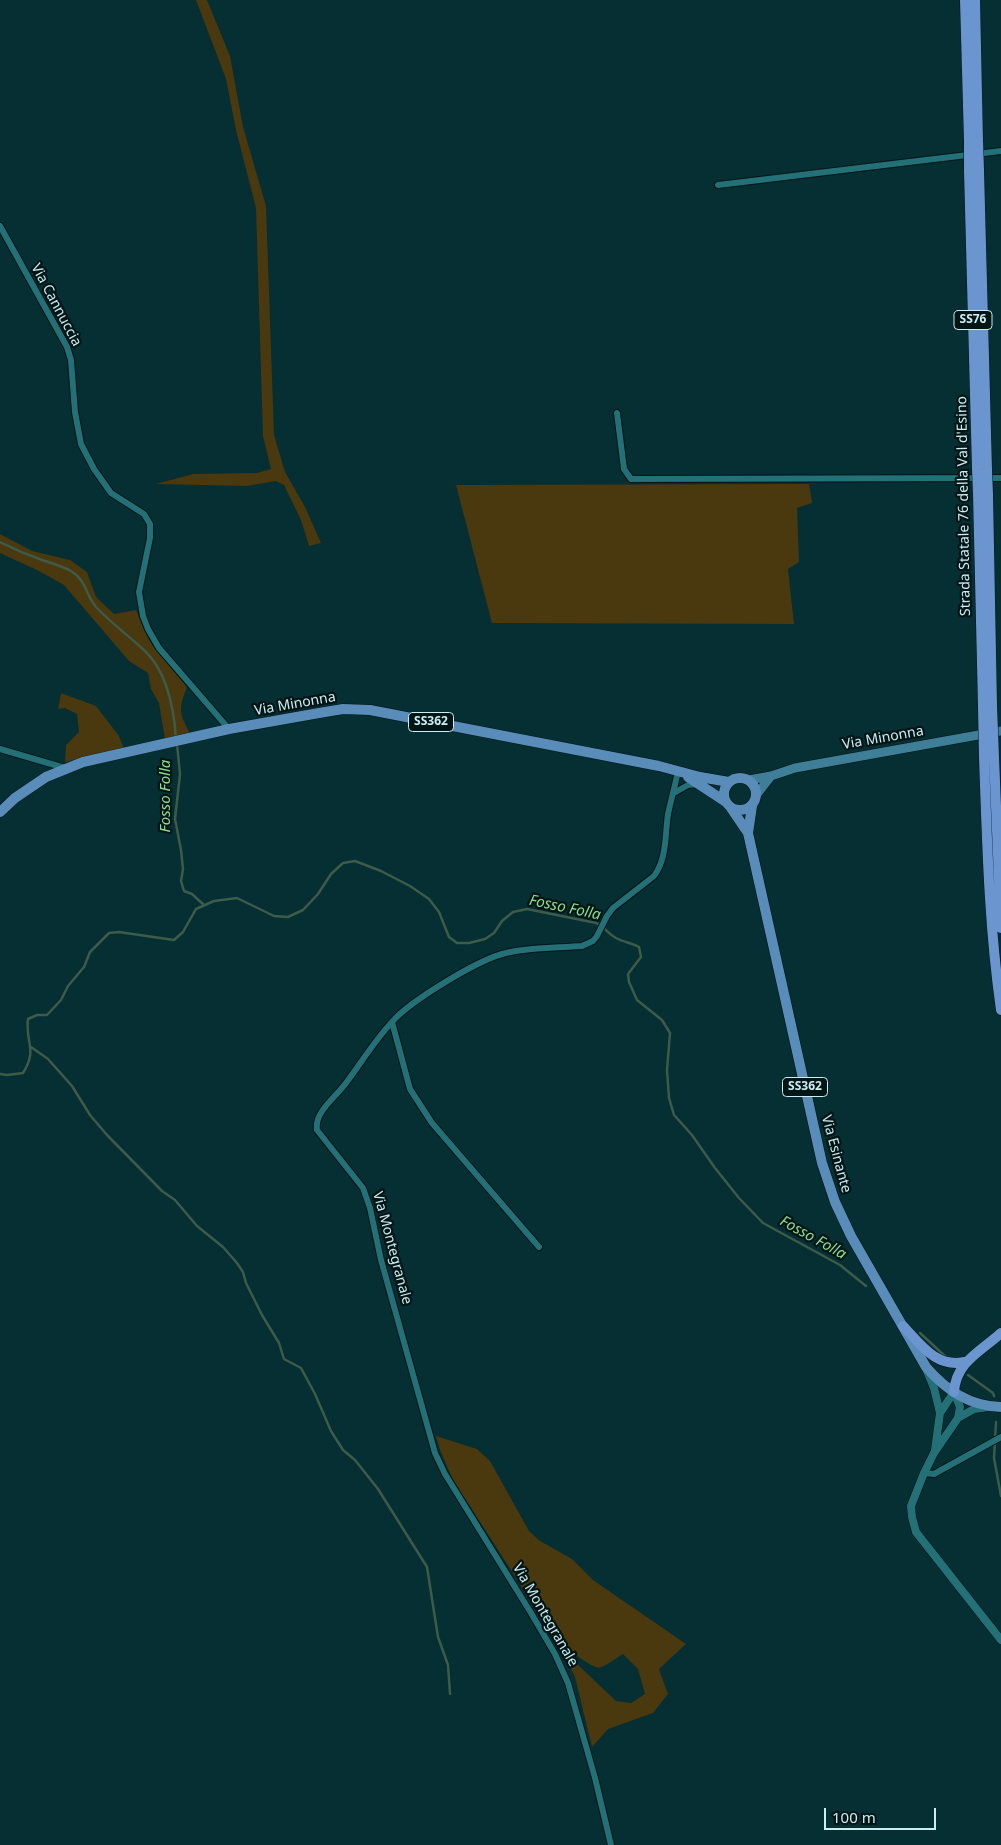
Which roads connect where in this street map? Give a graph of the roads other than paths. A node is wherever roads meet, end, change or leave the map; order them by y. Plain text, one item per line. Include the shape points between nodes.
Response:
1 (965, 0) edge
2 (975, 0) edge
3 (974, 140) junction
4 (1001, 151) edge
5 (718, 185) dead end
6 (0, 226) edge
7 (617, 413) dead end
8 (1001, 478) edge
9 (229, 729) junction
10 (1001, 731) edge
11 (0, 749) edge
12 (989, 757) junction
13 (65, 768) junction
14 (678, 771) junction
15 (771, 776) junction
16 (749, 780) junction
17 (729, 782) junction
18 (699, 784) junction
19 (674, 793) junction
20 (757, 794) junction
21 (728, 805) junction
22 (752, 806) junction
23 (0, 812) edge
24 (748, 833) junction
25 (1001, 928) edge
26 (1001, 1010) edge
27 (392, 1022) junction
28 (539, 1247) dead end
29 (903, 1326) junction
30 (1001, 1333) edge
31 (965, 1362) junction
32 (926, 1367) junction
33 (954, 1392) junction
34 (997, 1407) edge
35 (940, 1412) junction
36 (958, 1418) junction
37 (1001, 1437) edge
38 (934, 1453) junction
39 (924, 1473) junction
40 (1001, 1640) edge
41 (612, 1845) edge

1 - 3 highway, Strada Statale 76 della Val d'Esino / SS76
2 - 3 highway, Strada Statale 76 della Val d'Esino / SS76
3 - 12 highway, Strada Statale 76 della Val d'Esino / SS76, bridge
4 - 5 street
6 - 9 street, Via Cannuccia via 66,346 71,360 81,444 94,470 112,493 144,514 150,524 139,592 148,629 159,648
7 - 8 street via 624,468 632,480
9 - 13 main road, Via Minonna / SS362
9 - 14 main road, Via Minonna / SS362 via 343,709 370,710
10 - 15 main road, Via Minonna via 795,768
11 - 13 street
12 - 25 highway, Strada Statale 76 della Val d'Esino / SS76
12 - 26 highway, Strada Statale 76 della Val d'Esino / SS76 via 989,904
13 - 23 main road, Via Minonna / SS362 via 46,777
14 - 17 main road, Via Minonna / SS362
14 - 18 main road, Via Minonna / SS362
14 - 19 street, Via Montegranale
15 - 16 main road, Via Minonna
15 - 20 main road
16 - 17 main road, SS362 via 739,778
16 - 20 main road
17 - 21 main road via 724,791
18 - 19 street via 688,785
18 - 21 main road, Via Minonna / SS362
19 - 27 street, Via Montegranale via 658,872 613,908 593,941 582,946 505,953 481,961 409,1006
20 - 22 main road, SS362
21 - 22 main road via 735,810
21 - 24 main road, Via Esinante / SS362
22 - 24 main road, Via Esinante / SS362
24 - 29 main road, Via Esinante / SS362 via 822,1163 851,1236
27 - 28 street via 410,1089 421,1107
27 - 41 street, Via Montegranale via 320,1115 317,1130 363,1188 435,1453 555,1654 568,1683
29 - 31 highway via 940,1360 954,1364
29 - 32 main road, Via Esinante / SS362
30 - 31 highway
31 - 33 highway via 954,1382
32 - 33 main road, Via Esinante / SS362 via 940,1383
32 - 35 street
33 - 34 main road, SS362 via 977,1404
33 - 35 street
33 - 36 street via 960,1407
34 - 36 street via 974,1409
35 - 38 street
36 - 38 street
37 - 39 street via 934,1474
38 - 39 street
39 - 40 street via 911,1506 916,1532

